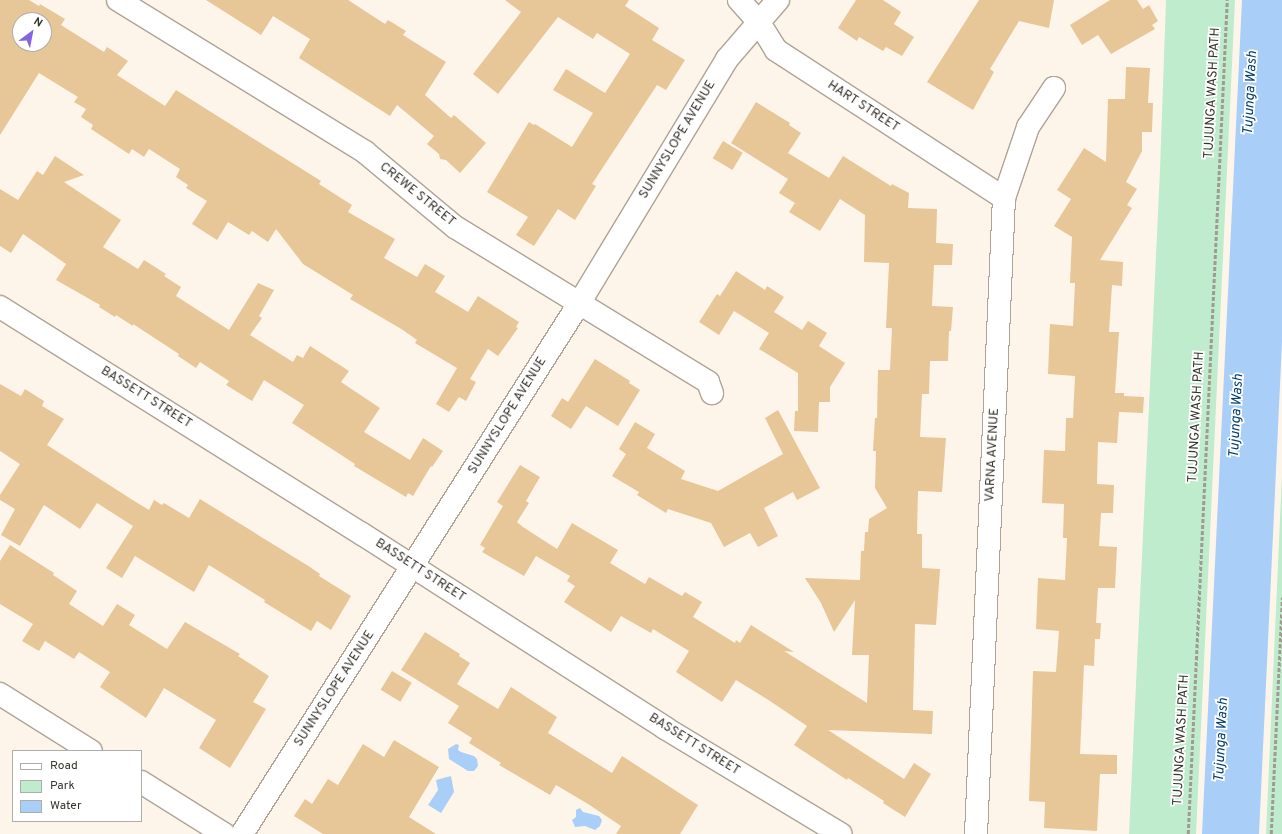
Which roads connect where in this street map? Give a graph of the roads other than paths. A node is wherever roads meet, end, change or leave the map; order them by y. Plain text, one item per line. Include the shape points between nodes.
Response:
1 (118, 0) edge
2 (738, 0) edge
3 (778, 0) edge
4 (758, 21) junction
5 (1054, 88) dead end
6 (1004, 198) junction
7 (580, 302) junction
8 (0, 307) edge
9 (712, 393) dead end
10 (413, 566) junction
11 (0, 694) edge
12 (89, 750) edge
13 (142, 783) edge
14 (224, 834) edge
15 (242, 834) edge
16 (841, 834) edge
17 (976, 834) edge

1 - 7 street, CREWE STREET via 365,152 455,227
2 - 4 street, HART STREET
3 - 4 street, SUNNYSLOPE AVENUE
4 - 6 street, HART STREET via 776,50
4 - 7 street, SUNNYSLOPE AVENUE via 727,59
5 - 6 street, VARNA AVENUE via 1028,127
6 - 17 street, VARNA AVENUE
7 - 9 street, CREWE STREET via 708,382
7 - 10 street, SUNNYSLOPE AVENUE
8 - 10 street, BASSETT STREET
10 - 15 street, SUNNYSLOPE AVENUE
10 - 16 street, BASSETT STREET via 665,728
11 - 12 street
13 - 14 street

